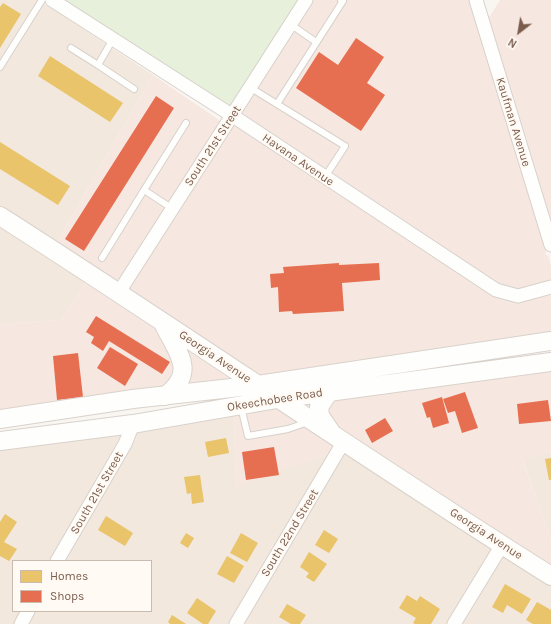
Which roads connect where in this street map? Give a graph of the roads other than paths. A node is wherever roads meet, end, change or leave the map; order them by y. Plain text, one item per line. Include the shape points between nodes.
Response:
1 (42, 0) edge
2 (52, 0) edge
3 (306, 0) edge
4 (341, 0) edge
5 (476, 0) edge
6 (290, 24) junction
7 (113, 39) junction
8 (316, 42) junction
9 (71, 48) dead end
10 (98, 65) junction
11 (0, 67) edge
12 (250, 88) junction
13 (134, 89) dead end
14 (277, 104) junction
15 (233, 116) junction
16 (186, 123) dead end
17 (325, 177) junction
18 (144, 190) junction
19 (173, 209) junction
20 (0, 216) edge
21 (551, 245) edge
22 (102, 258) dead end
23 (551, 287) edge
24 (119, 292) junction
25 (163, 322) junction
26 (551, 341) edge
27 (551, 362) edge
28 (258, 385) junction
29 (329, 392) junction
30 (165, 396) junction
31 (277, 399) junction
32 (241, 405) junction
33 (0, 419) edge
34 (311, 420) junction
35 (133, 424) junction
36 (338, 437) junction
37 (0, 441) edge
38 (502, 545) junction
39 (58, 560) edge
40 (551, 576) edge
41 (27, 612) edge
42 (21, 624) edge
43 (236, 624) edge
44 (454, 624) edge

1 - 11 lane
2 - 7 street, Havana Avenue
3 - 6 street, South 21st Street
4 - 8 lane via 343,1
5 - 21 street, Kaufman Avenue
6 - 8 lane
6 - 12 street, South 21st Street
7 - 10 lane
7 - 15 street, Havana Avenue
8 - 14 lane
9 - 10 lane
10 - 13 lane
12 - 14 lane
12 - 15 street, South 21st Street
14 - 17 lane via 344,146
15 - 17 street, Havana Avenue
15 - 19 street, South 21st Street
16 - 18 lane
17 - 23 street, Havana Avenue via 496,290 518,296
18 - 19 lane
18 - 22 lane
19 - 24 street, South 21st Street
20 - 24 main road, Georgia Avenue
24 - 25 main road, Georgia Avenue
25 - 28 main road, Georgia Avenue
25 - 30 main road via 183,367 183,377 176,388
26 - 28 main road, Okeechobee Road
27 - 29 main road, Okeechobee Road
28 - 30 main road, Okeechobee Road
28 - 31 main road, Georgia Avenue
29 - 31 main road, Okeechobee Road
29 - 36 main road via 319,407 320,416
30 - 33 main road, Okeechobee Road
31 - 32 main road, Okeechobee Road
31 - 34 main road, Georgia Avenue
32 - 34 lane via 248,436 288,429
32 - 35 main road, Okeechobee Road
34 - 36 main road, Georgia Avenue
35 - 37 main road, Okeechobee Road
35 - 39 street, South 21st Street via 125,444
36 - 38 main road, Georgia Avenue
36 - 43 street, South 22nd Street
38 - 40 main road, Georgia Avenue
38 - 44 street
41 - 42 street

